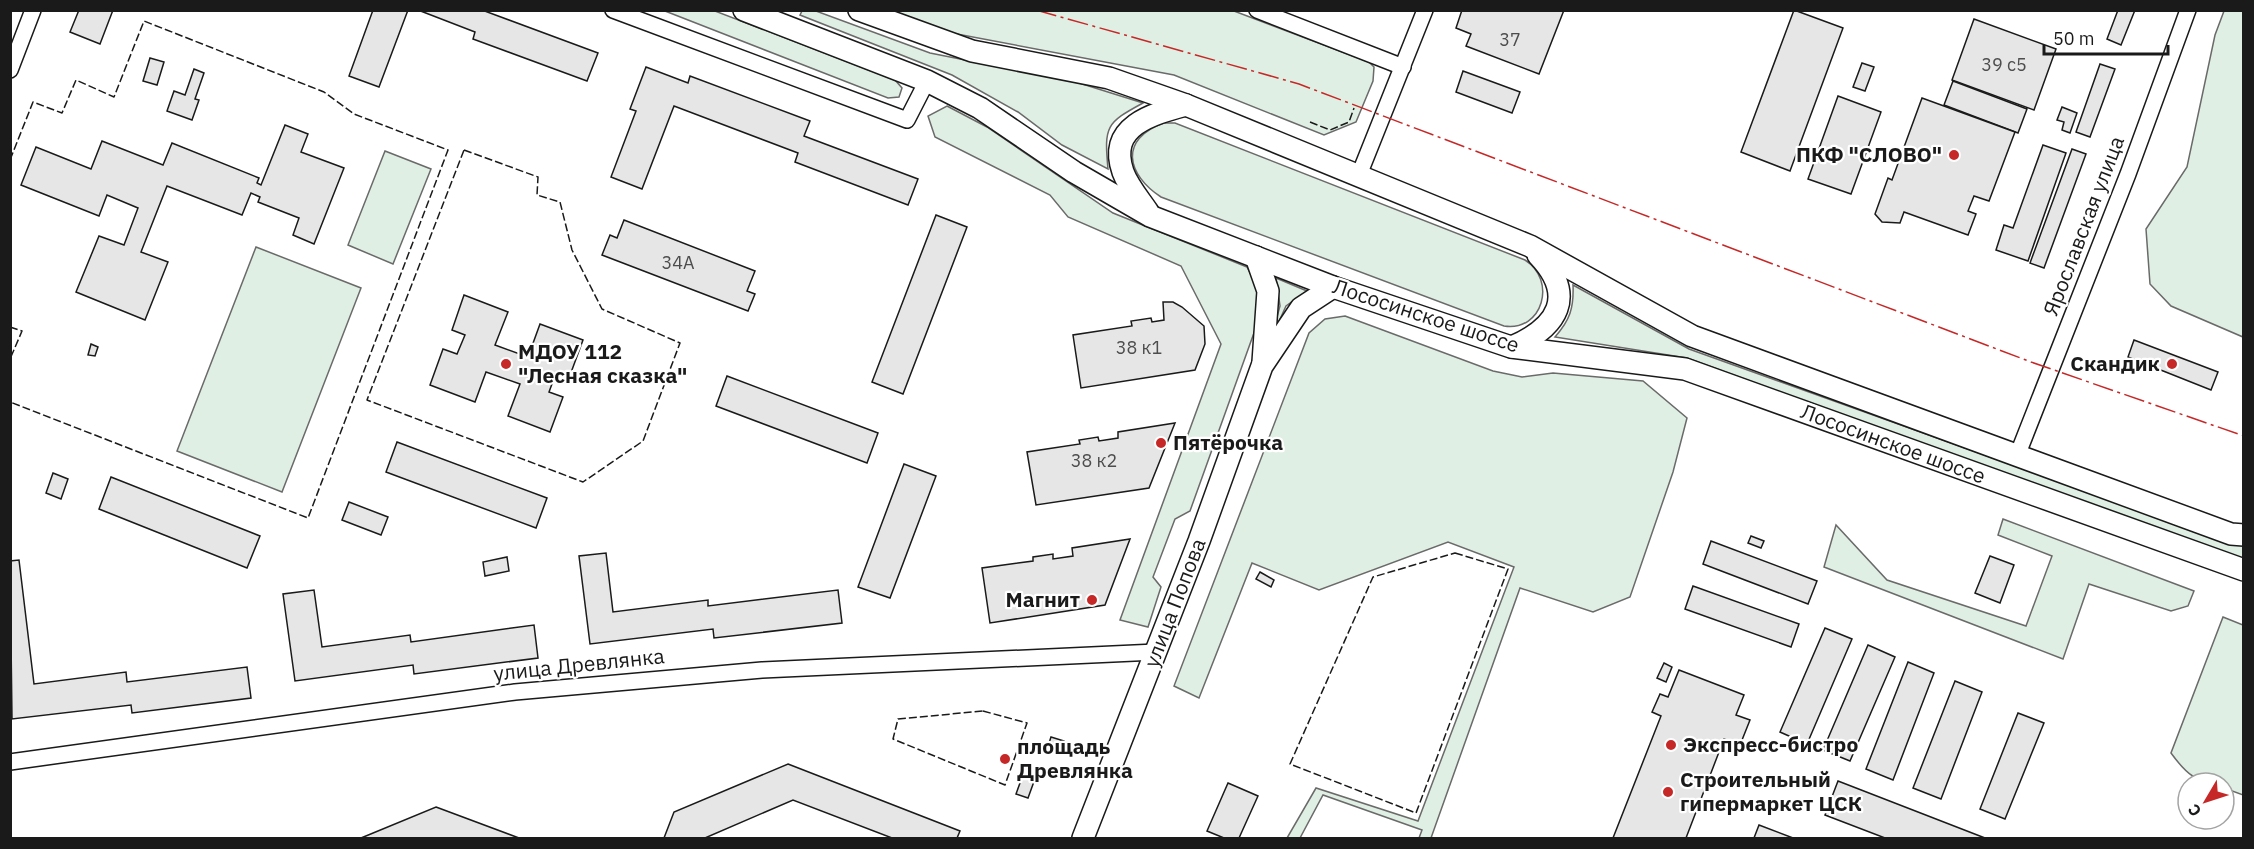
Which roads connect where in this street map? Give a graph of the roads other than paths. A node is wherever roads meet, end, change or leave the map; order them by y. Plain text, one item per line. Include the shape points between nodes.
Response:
1 (33, 10) edge
2 (614, 10) edge
3 (744, 10) edge
4 (859, 10) edge
5 (1257, 10) edge
6 (1425, 10) edge
7 (2188, 10) edge
8 (775, 16) edge
9 (1403, 67) junction
10 (10, 70) edge
11 (927, 81) junction
12 (1186, 105) junction
13 (1359, 175) junction
14 (1150, 216) junction
15 (1530, 246) junction
16 (1256, 257) junction
17 (1333, 287) junction
18 (1511, 347) junction
19 (1262, 366) junction
20 (2018, 456) junction
21 (2244, 535) edge
22 (2244, 570) edge
23 (1156, 652) junction
24 (10, 762) edge
25 (1083, 838) edge

1 - 10 street
2 - 11 street via 907,120
3 - 8 street, Лососинское шоссе
4 - 12 street, Лососинское шоссе via 972,51 1109,78
5 - 9 street
6 - 9 street
7 - 20 street, Ярославская улица
8 - 11 street, Лососинское шоссе
9 - 13 street
11 - 14 street, Лососинское шоссе via 980,108
12 - 13 street, Лососинское шоссе
12 - 14 street via 1140,121 1124,135 1119,154 1124,174
13 - 15 street, Лососинское шоссе
14 - 16 street, Лососинское шоссе
15 - 18 street via 1555,277 1556,316 1540,334
15 - 20 street, Лососинское шоссе via 1692,336
16 - 17 street, Лососинское шоссе
16 - 19 street, улица Попова via 1268,291
17 - 18 street, Лососинское шоссе
17 - 19 street, улица Попова via 1301,309
18 - 22 street, Лососинское шоссе via 1685,369
19 - 23 street, улица Попова
20 - 21 street, Лососинское шоссе via 2231,534
23 - 24 street, улица Древлянка via 762,670 525,691
23 - 25 street, улица Попова

